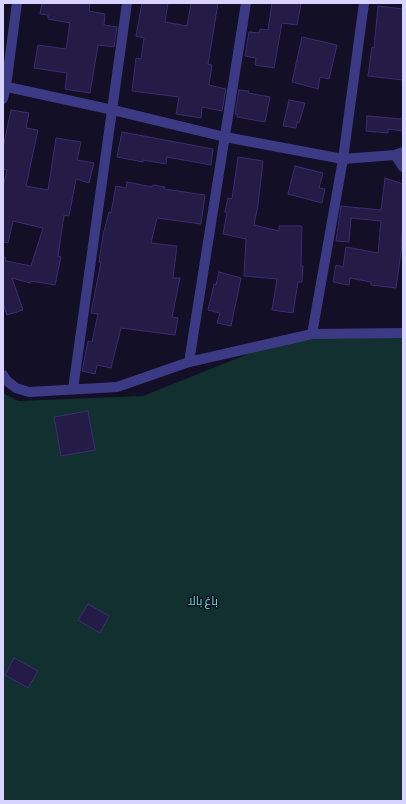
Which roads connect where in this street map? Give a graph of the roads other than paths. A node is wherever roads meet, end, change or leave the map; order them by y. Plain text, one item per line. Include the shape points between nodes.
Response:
1 (16, 3) edge
2 (127, 3) edge
3 (246, 3) edge
4 (364, 3) edge
5 (5, 86) edge
6 (3, 98) edge
7 (113, 110) junction
8 (225, 137) junction
9 (399, 154) edge
10 (343, 159) junction
11 (403, 167) edge
12 (403, 333) edge
13 (312, 334) junction
14 (189, 362) junction
15 (3, 375) edge
16 (74, 389) junction

1 - 5 street
2 - 7 street
3 - 8 street
4 - 10 street
5 - 6 street
5 - 7 street
7 - 8 street
7 - 16 street
8 - 10 street
8 - 14 street
9 - 10 street
9 - 11 street
10 - 13 street
12 - 13 street
13 - 14 street
14 - 16 street via 117,387
15 - 16 street via 16,388 29,392

